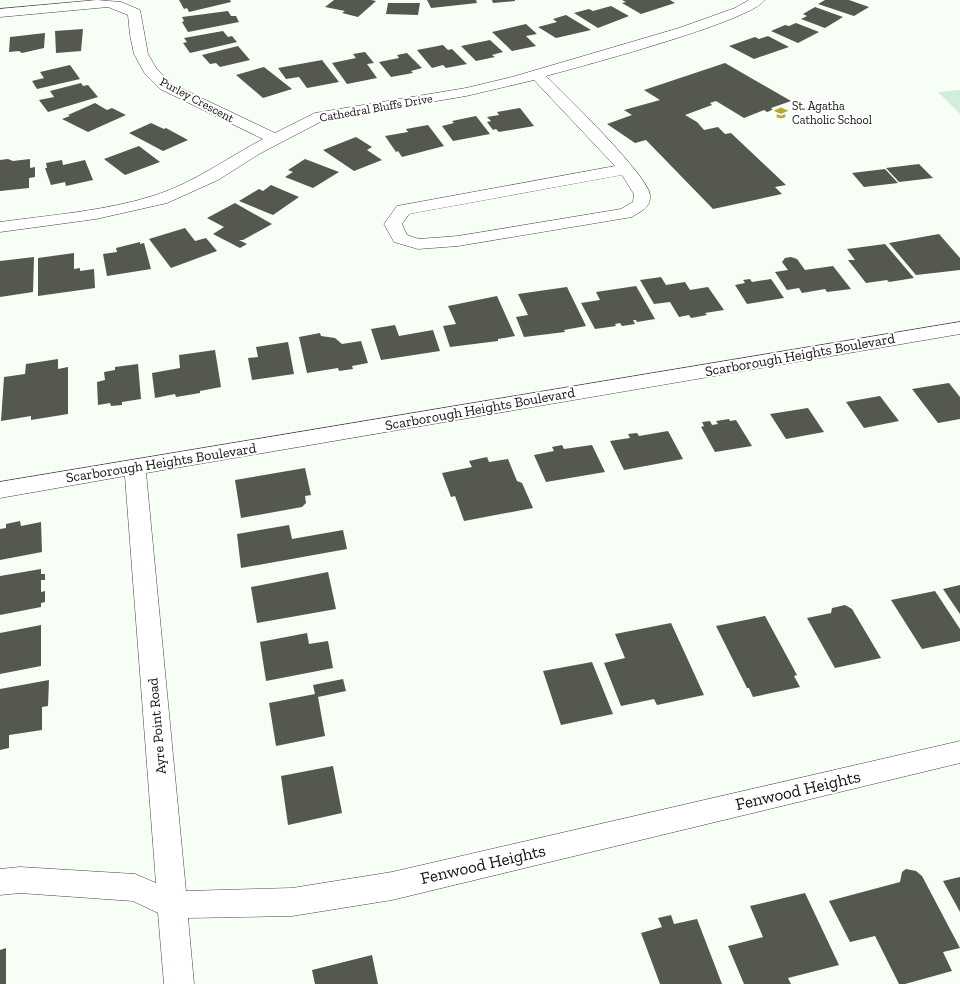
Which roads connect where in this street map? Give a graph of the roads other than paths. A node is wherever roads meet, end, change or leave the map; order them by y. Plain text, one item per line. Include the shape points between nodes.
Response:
1 (758, 0) edge
2 (0, 13) edge
3 (536, 74) junction
4 (275, 138) junction
5 (627, 169) junction
6 (0, 227) edge
7 (960, 328) edge
8 (135, 468) junction
9 (0, 490) edge
10 (960, 752) edge
11 (0, 882) edge
12 (173, 905) junction
13 (179, 984) edge

1 - 3 street, Cathedral Bluffs Drive via 740,11 684,31
2 - 4 street, Purley Crescent via 87,4 108,3 121,6 135,13 144,63 152,75 165,86
3 - 4 street, Cathedral Bluffs Drive via 466,92 320,116
3 - 5 street
4 - 6 street, Cathedral Bluffs Drive via 212,177 161,199 96,214
5 - 5 street via 403,210 393,224 400,238 418,244 458,241 626,213 641,204 642,194
7 - 8 street, Scarborough Heights Boulevard
8 - 9 street, Scarborough Heights Boulevard
8 - 12 street, Ayre Point Road
10 - 12 street, Fenwood Heights via 392,886 292,902
11 - 12 street, Fenwood Heights via 20,880 135,888
12 - 13 street, Ayre Point Road

